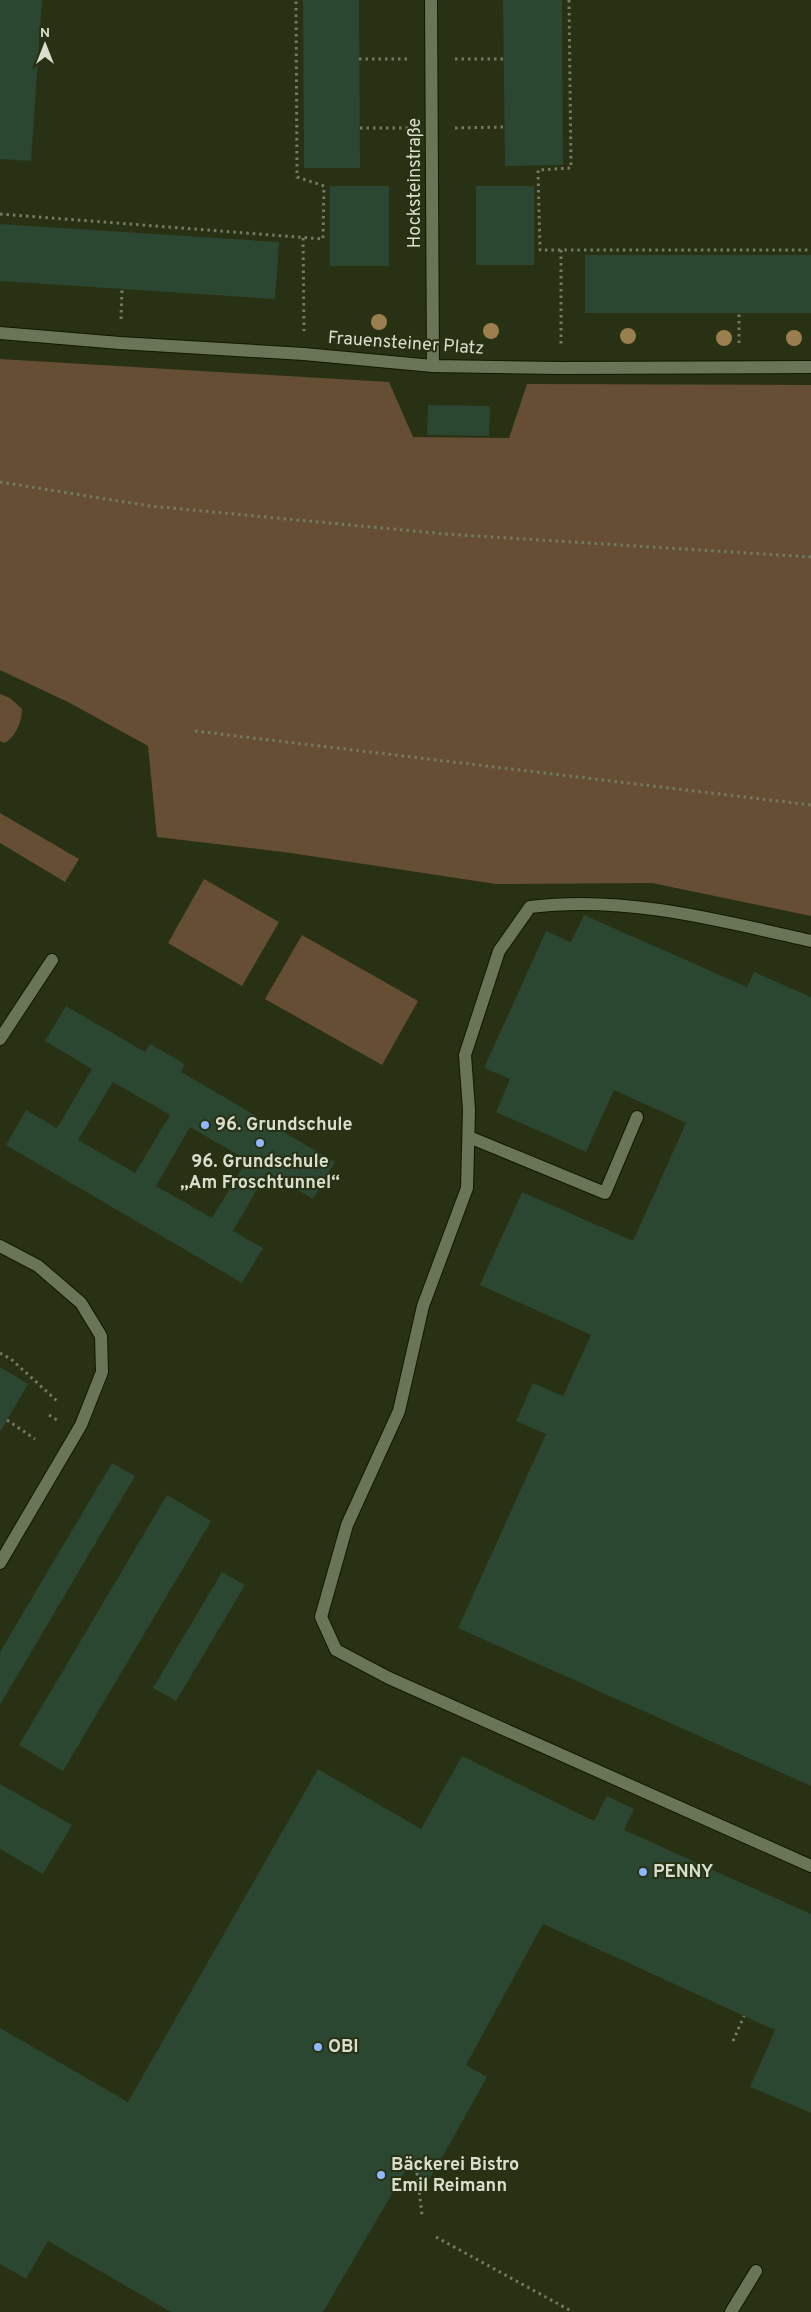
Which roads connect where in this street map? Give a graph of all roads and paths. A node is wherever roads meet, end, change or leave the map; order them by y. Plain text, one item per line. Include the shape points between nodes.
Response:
1 (296, 0) edge
2 (431, 0) edge
3 (569, 0) edge
4 (0, 214) edge
5 (303, 238) junction
6 (561, 250) junction
7 (811, 250) edge
8 (122, 289) dead end
9 (0, 333) edge
10 (120, 343) junction
11 (304, 354) junction
12 (433, 366) junction
13 (562, 368) junction
14 (811, 368) edge
15 (0, 482) edge
16 (811, 557) edge
17 (195, 731) dead end
18 (811, 805) edge
19 (811, 941) edge
20 (52, 960) dead end
21 (0, 1039) edge
22 (637, 1117) dead end
23 (468, 1137) junction
24 (0, 1246) edge
25 (0, 1353) edge
26 (57, 1401) dead end
27 (7, 1420) dead end
28 (35, 1439) dead end
29 (0, 1563) edge
30 (811, 1866) edge
31 (744, 2016) dead end
32 (733, 2040) dead end
33 (417, 2173) dead end
34 (422, 2215) dead end
35 (436, 2237) dead end
36 (756, 2271) dead end
37 (573, 2312) edge
38 (731, 2312) edge

1 - 5 path via 297,177 324,186 323,239
2 - 12 street, Hocksteinstraße
3 - 6 path via 571,168 538,170 540,250
4 - 5 path
5 - 11 path
6 - 7 path
6 - 13 path
8 - 10 path
9 - 10 street, Frauensteiner Platz
10 - 11 street, Frauensteiner Platz
11 - 12 street, Frauensteiner Platz
12 - 13 street, Frauensteiner Platz
13 - 14 street, Frauensteiner Platz
15 - 16 path via 150,506 445,534
17 - 18 path
19 - 23 street via 720,920 636,906 565,902 530,907 499,951 465,1055
20 - 21 street
22 - 23 street via 605,1193
23 - 30 street via 467,1188 423,1306 399,1411 347,1525 321,1617 336,1650 389,1678
24 - 29 street via 38,1266 81,1303 101,1336 102,1372 81,1425
25 - 26 path via 12,1359
27 - 28 path
31 - 32 path
33 - 34 path
35 - 37 path
36 - 38 street

